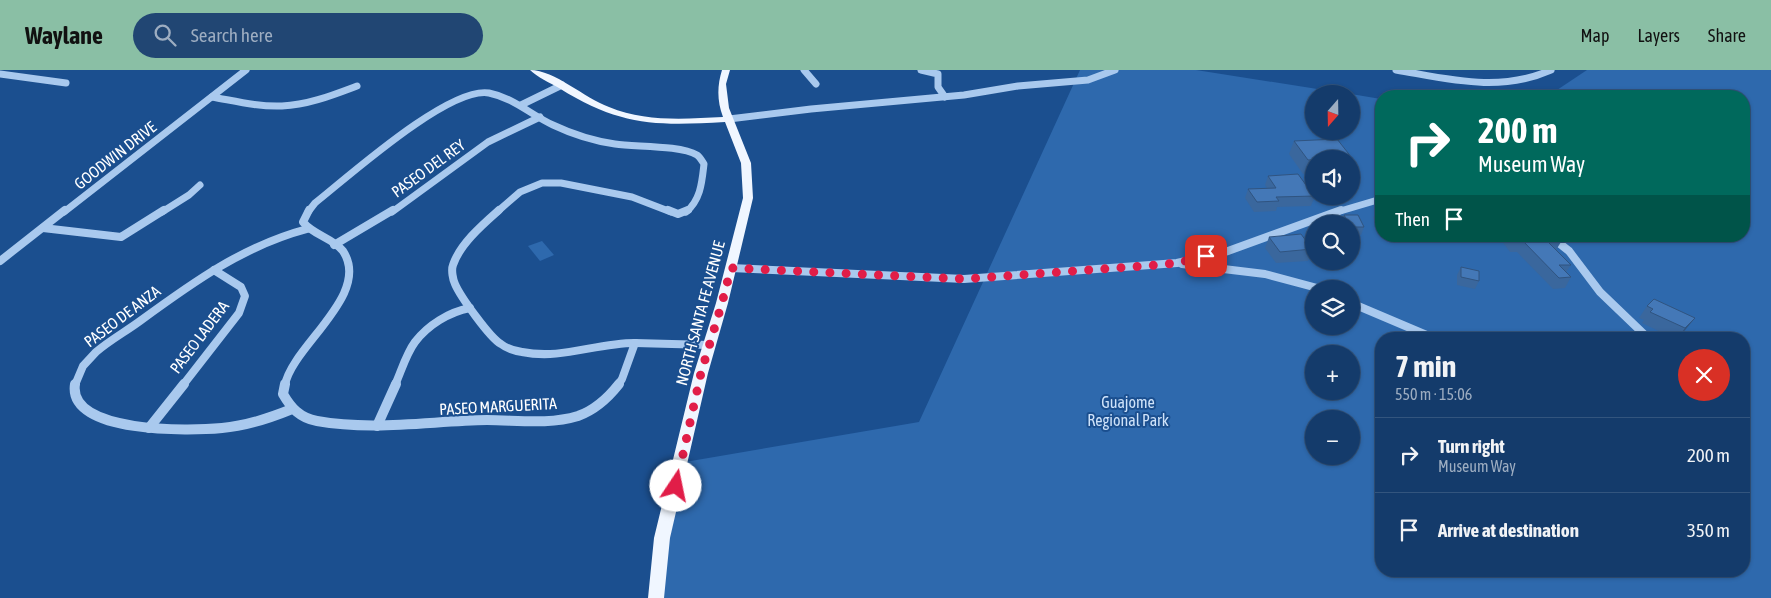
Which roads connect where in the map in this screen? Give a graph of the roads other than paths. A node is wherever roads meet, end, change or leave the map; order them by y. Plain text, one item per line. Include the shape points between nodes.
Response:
1 (246, 70) edge
2 (534, 70) edge
3 (726, 70) edge
4 (804, 70) edge
5 (921, 70) edge
6 (1115, 70) edge
7 (1396, 70) edge
8 (1551, 70) edge
9 (0, 74) edge
10 (66, 83) dead end
11 (816, 84) dead end
12 (357, 86) dead end
13 (562, 86) junction
14 (212, 96) junction
15 (945, 97) junction
16 (521, 105) junction
17 (864, 105) joint
18 (540, 117) junction
19 (729, 119) junction
20 (200, 185) dead end
21 (1375, 201) edge
22 (43, 228) junction
23 (307, 228) junction
24 (1560, 242) edge
25 (334, 245) junction
26 (0, 261) edge
27 (1177, 263) junction
28 (731, 268) junction
29 (214, 270) junction
30 (1305, 285) edge
31 (1360, 307) edge
32 (470, 308) junction
33 (1419, 332) edge
34 (1642, 332) edge
35 (635, 343) junction
36 (708, 345) junction
37 (292, 409) junction
38 (377, 426) junction
39 (149, 428) junction
40 (656, 598) edge

1 - 14 street, GOODWIN DRIVE
2 - 13 main road
3 - 19 main road, NORTH SANTA FE AVENUE via 722,84 724,108
4 - 11 street
5 - 15 street via 938,74 938,87
6 - 15 street via 1088,80
7 - 8 street via 1504,84 1536,79
9 - 10 street
12 - 14 street via 321,99 285,106
13 - 16 street
13 - 19 main road via 604,109 636,118 692,122
14 - 22 street, GOODWIN DRIVE
15 - 17 street
16 - 18 street
16 - 23 street via 488,93 470,94 454,100 423,118 315,203 303,222
17 - 19 street via 745,121
18 - 25 street, PASEO DEL REY via 488,142 384,217
18 - 32 street via 583,137 614,144 687,151 699,156 704,164 695,205 686,213 678,214 632,197 562,183 542,183 520,192 485,222 460,251 452,267 454,283
19 - 28 main road, NORTH SANTA FE AVENUE via 743,152 749,181
20 - 22 street via 121,237
21 - 27 street via 1228,251
22 - 26 street, GOODWIN DRIVE
23 - 25 street
23 - 29 street, PASEO DE ANZA via 288,232
24 - 34 street via 1594,284
25 - 37 street via 343,251 350,268 348,279 342,298 288,373 283,394
27 - 28 street via 964,279
27 - 30 street via 1265,274
28 - 36 main road, NORTH SANTA FE AVENUE
29 - 39 street, PASEO LADERA via 241,287 245,296 239,313
29 - 39 street, PASEO DE ANZA via 100,348 85,363 77,379 74,395 79,407 116,424
31 - 33 street
32 - 35 street via 500,344 521,352 558,355 606,344
32 - 38 street via 456,311 428,327 414,343
35 - 36 street
35 - 38 street, PASEO MARGUERITA via 622,379 609,397 578,416 547,421 486,420
36 - 40 main road, NORTH SANTA FE AVENUE via 662,538
37 - 38 street, PASEO MARGUERITA via 316,421
37 - 39 street, PASEO DE ANZA via 222,428

